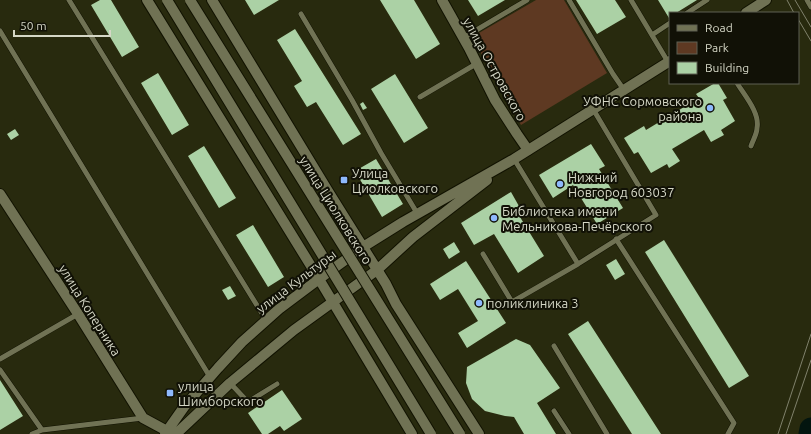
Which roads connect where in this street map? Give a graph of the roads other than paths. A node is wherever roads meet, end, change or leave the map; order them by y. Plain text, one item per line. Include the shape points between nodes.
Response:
1 (69, 0) edge
2 (147, 0) edge
3 (167, 0) edge
4 (190, 0) edge
5 (212, 0) edge
6 (442, 0) edge
7 (527, 0) edge
8 (569, 0) edge
9 (631, 0) edge
10 (708, 0) edge
11 (766, 0) edge
12 (807, 0) edge
13 (811, 7) edge
14 (688, 12) edge
15 (748, 12) edge
16 (301, 14) dead end
17 (669, 24) edge
18 (0, 31) edge
19 (652, 35) junction
20 (463, 38) junction
21 (669, 61) edge
22 (476, 64) junction
23 (738, 84) edge
24 (624, 90) junction
25 (420, 97) dead end
26 (593, 110) junction
27 (751, 146) dead end
28 (528, 150) junction
29 (514, 159) junction
30 (0, 194) edge
31 (417, 213) junction
32 (616, 239) junction
33 (363, 247) junction
34 (483, 254) dead end
35 (578, 264) junction
36 (377, 270) junction
37 (320, 279) junction
38 (333, 301) junction
39 (78, 314) junction
40 (266, 320) junction
41 (554, 346) dead end
42 (0, 359) edge
43 (0, 370) edge
44 (210, 377) junction
45 (230, 383) junction
46 (277, 384) dead end
47 (554, 411) dead end
48 (143, 418) junction
49 (42, 430) junction
50 (169, 433) edge
51 (32, 434) edge
52 (412, 434) edge
53 (431, 434) edge
54 (460, 434) edge
55 (479, 434) edge
56 (569, 434) edge
57 (607, 434) edge
58 (728, 434) edge

1 - 40 lane
2 - 37 main road
3 - 53 main road, bridge
4 - 54 main road, улица Циолковского, bridge
5 - 33 main road
6 - 20 main road, улица Островского
7 - 20 lane
8 - 24 lane
9 - 19 lane
10 - 14 lane
11 - 15 main road
12 - 13 lane
16 - 31 lane
17 - 19 lane
18 - 44 lane
19 - 21 lane
20 - 22 main road, улица Островского
21 - 24 main road, улица Культуры
22 - 25 lane
22 - 28 main road, улица Островского via 495,100
23 - 27 lane via 758,120
24 - 26 main road, улица Культуры
26 - 28 main road, улица Культуры
26 - 32 lane via 656,215
28 - 29 main road, улица Культуры
29 - 31 main road, улица Культуры
29 - 35 lane
29 - 36 main road, улица Культуры via 413,237
30 - 39 main road, улица Коперника
31 - 33 main road, улица Культуры
32 - 35 lane
32 - 58 lane via 734,423
33 - 36 main road
33 - 37 main road, улица Культуры
34 - 35 lane via 512,302
36 - 38 main road, улица Культуры
36 - 55 main road
37 - 38 main road
37 - 40 main road, улица Культуры
38 - 45 main road, улица Культуры
38 - 52 main road
39 - 42 lane
39 - 48 main road, улица Коперника
40 - 44 main road, улица Культуры
41 - 57 lane
43 - 49 lane
44 - 50 main road, улица Культуры via 184,408
45 - 46 lane via 248,402
45 - 50 main road, улица Культуры
47 - 56 lane
48 - 49 lane
48 - 50 main road, улица Коперника
49 - 51 lane

